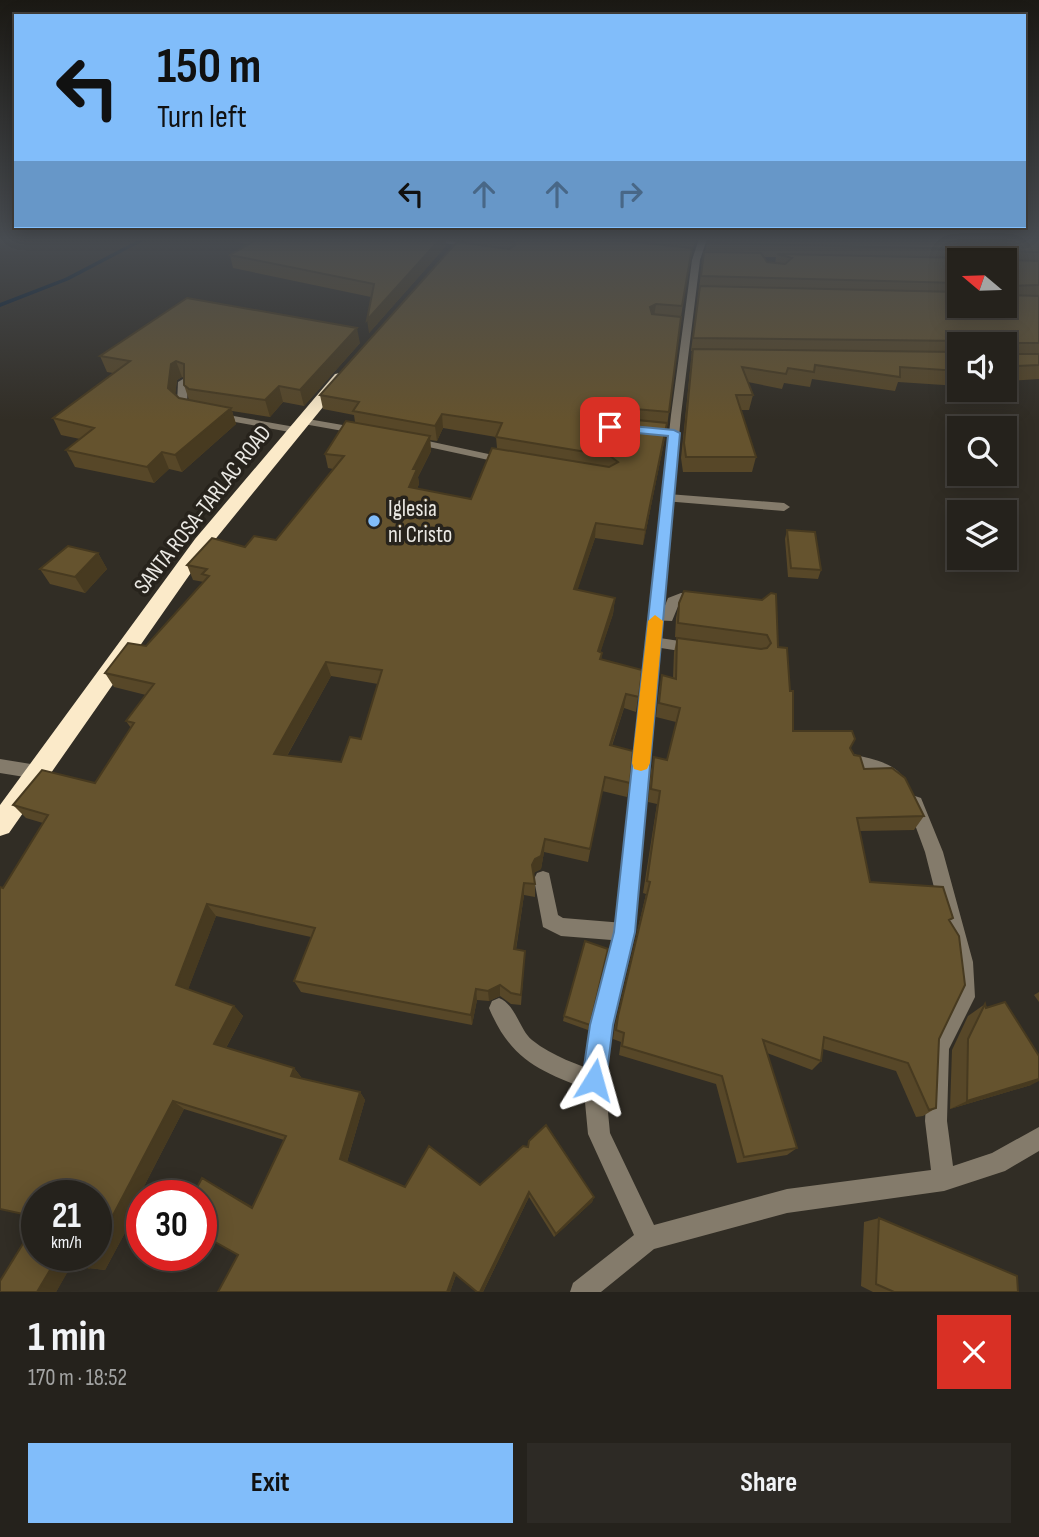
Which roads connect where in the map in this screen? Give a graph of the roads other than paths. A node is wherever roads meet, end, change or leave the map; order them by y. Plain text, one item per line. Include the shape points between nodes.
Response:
1 (694, 299) edge
2 (355, 360) edge
3 (183, 382) edge
4 (298, 426) junction
5 (370, 433) edge
6 (397, 438) edge
7 (520, 463) edge
8 (668, 498) junction
9 (784, 507) dead end
10 (706, 600) edge
11 (656, 617) junction
12 (653, 642) junction
13 (704, 649) edge
14 (853, 761) edge
15 (0, 766) edge
16 (37, 772) junction
17 (0, 825) edge
18 (543, 879) dead end
19 (624, 932) junction
20 (499, 1008) dead end
21 (594, 1080) junction
22 (1039, 1138) edge
23 (944, 1180) junction
24 (648, 1238) junction
25 (582, 1292) edge

1 - 8 street via 681,325 690,357 668,433
2 - 4 highway, SANTA ROSA-TARLAC ROAD
3 - 4 street via 182,404 191,410
4 - 5 street
4 - 16 highway, SANTA ROSA-TARLAC ROAD via 202,544
6 - 7 street
8 - 9 street
8 - 11 street
10 - 11 street via 681,598 673,601 667,618
11 - 12 street
12 - 13 street
12 - 19 street
14 - 23 street via 883,769 904,785 915,804 934,852 963,962 965,997 939,1048 936,1121
15 - 16 street
16 - 17 highway, SANTA ROSA-TARLAC ROAD
18 - 19 street via 550,921 561,927
19 - 21 street
20 - 21 street via 523,1046 551,1065
21 - 24 street via 599,1134
22 - 23 street via 997,1163
23 - 24 street via 787,1201
24 - 25 street

